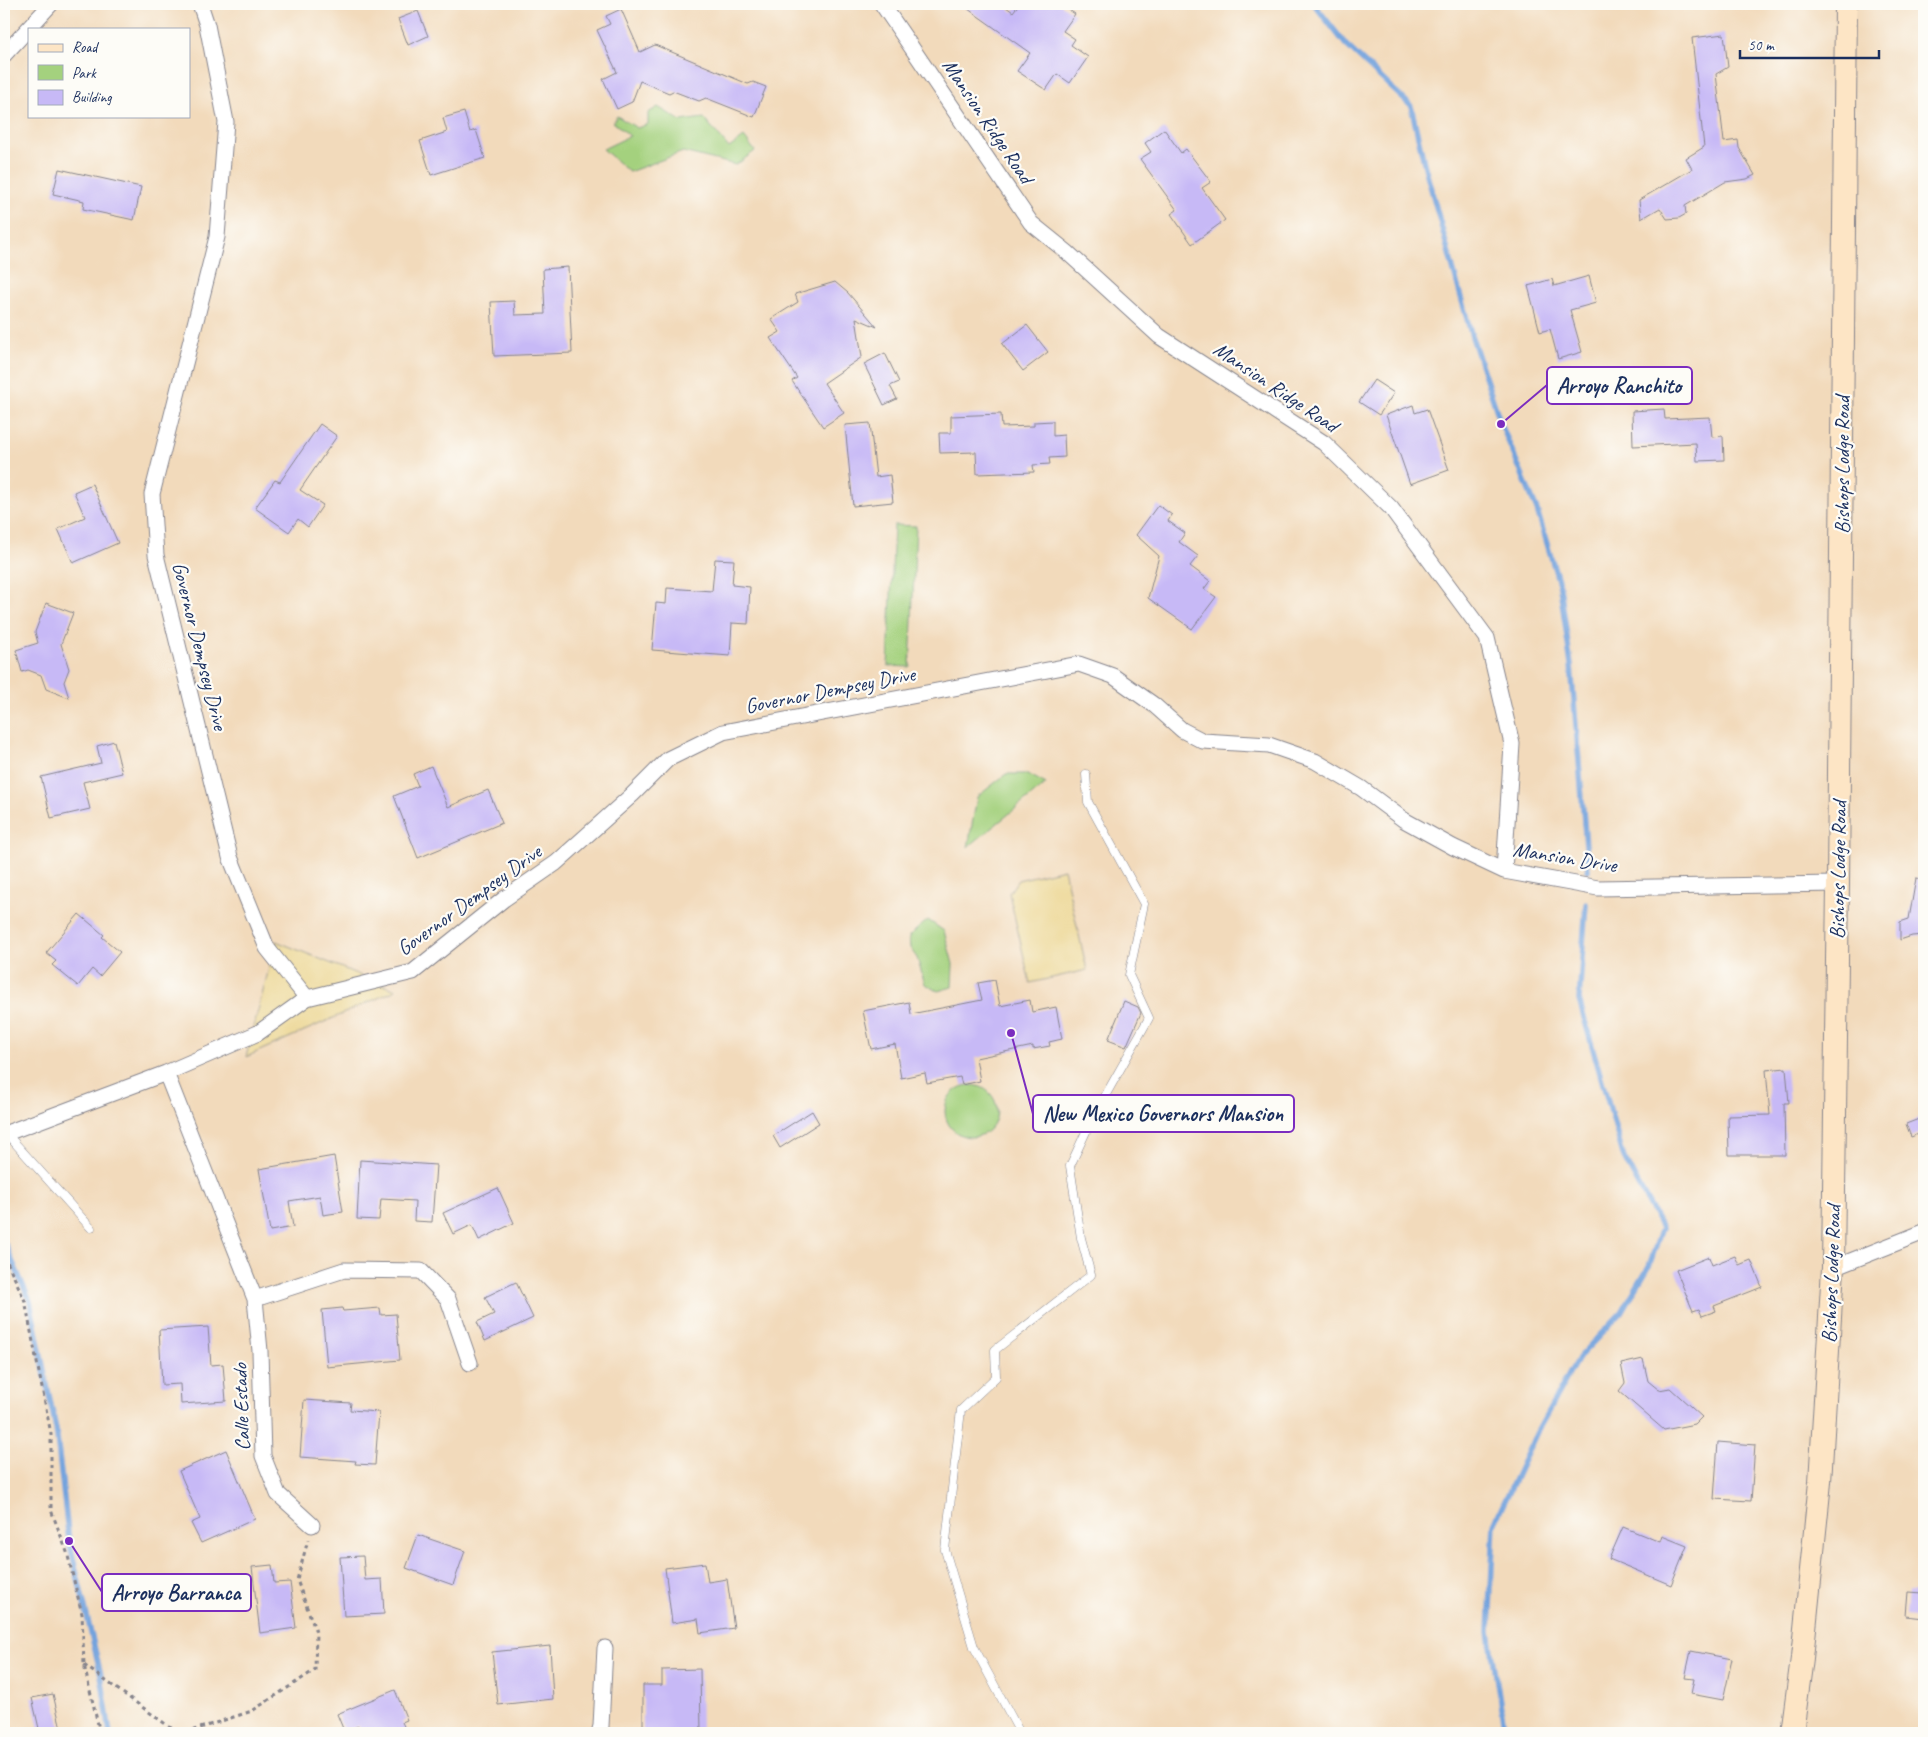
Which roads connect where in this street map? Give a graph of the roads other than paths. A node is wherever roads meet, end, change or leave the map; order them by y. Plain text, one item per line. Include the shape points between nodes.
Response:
1 (51, 4) edge
2 (200, 4) edge
3 (882, 4) edge
4 (1846, 4) edge
5 (29, 28) edge
6 (28, 29) edge
7 (4, 55) edge
8 (1315, 760) joint
9 (1086, 774) dead end
10 (1504, 871) junction
11 (1838, 884) junction
12 (307, 998) junction
13 (166, 1073) junction
14 (5, 1134) edge
15 (91, 1228) dead end
16 (1924, 1232) edge
17 (1832, 1268) junction
18 (255, 1299) junction
19 (470, 1363) dead end
20 (312, 1525) road end
21 (605, 1648) dead end
22 (599, 1733) edge
23 (1020, 1733) edge
24 (1792, 1733) edge

1 - 5 street
2 - 12 street, Governor Dempsey Drive via 226,122 217,236 152,494 156,555 230,857 267,948
3 - 10 street, Mansion Ridge Road via 1031,223 1159,336 1324,443 1391,508 1487,638 1512,744
4 - 11 street, Bishops Lodge Road
6 - 7 street
8 - 10 street, Mansion Drive via 1404,820
8 - 12 street, Governor Dempsey Drive via 1269,745 1203,741 1182,730 1113,676 1079,664 723,732 668,758 556,863 504,899 413,972
9 - 23 lane via 1088,802 1144,904 1129,975 1149,1018 1091,1121 1070,1166 1081,1238 1091,1275 995,1350 996,1377 961,1410 945,1550 974,1647
10 - 11 street, Mansion Drive via 1598,888
11 - 17 street, Bishops Lodge Road
12 - 13 street via 258,1033
13 - 14 street
13 - 18 street, Calle Estado
14 - 15 lane
16 - 17 street
17 - 24 street, Bishops Lodge Road via 1820,1482
18 - 19 street via 344,1270 421,1271 448,1299
18 - 20 street, Calle Estado via 260,1351 262,1456 278,1494
21 - 22 street

